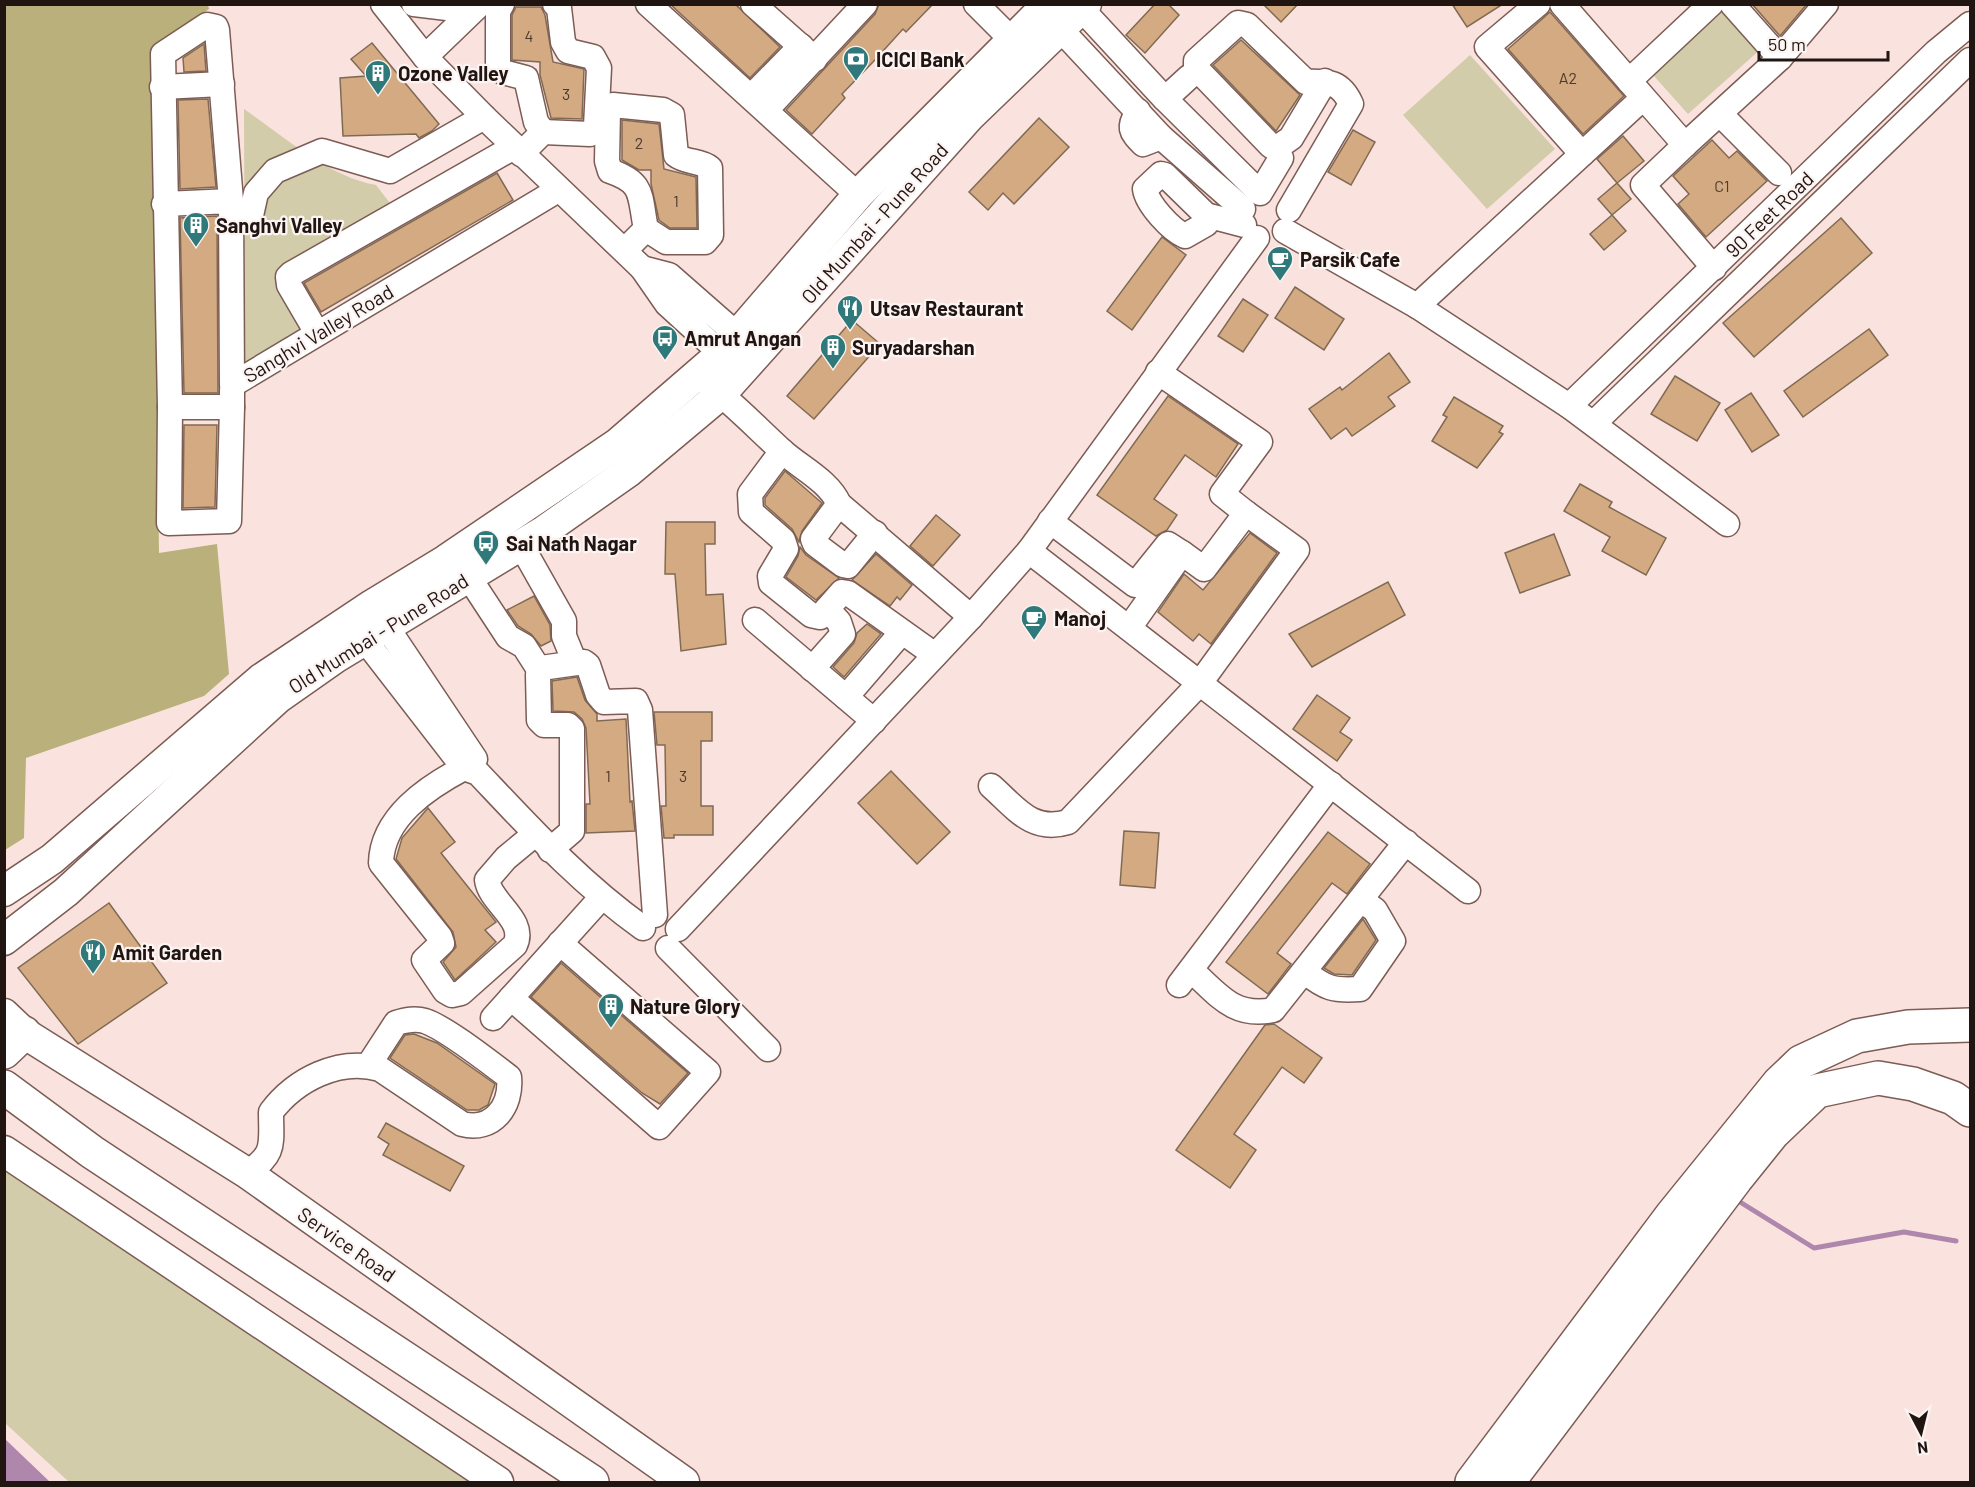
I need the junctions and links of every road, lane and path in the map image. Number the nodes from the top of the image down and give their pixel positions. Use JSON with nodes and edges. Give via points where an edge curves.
{"nodes":[{"id":1,"x":383,"y":4,"type":"edge"},
{"id":2,"x":414,"y":4,"type":"edge"},
{"id":3,"x":501,"y":4,"type":"edge"},
{"id":4,"x":555,"y":4,"type":"edge"},
{"id":5,"x":648,"y":4,"type":"edge"},
{"id":6,"x":753,"y":4,"type":"edge"},
{"id":7,"x":865,"y":4,"type":"edge"},
{"id":8,"x":976,"y":4,"type":"edge"},
{"id":9,"x":1538,"y":4,"type":"edge"},
{"id":10,"x":1562,"y":4,"type":"edge"},
{"id":11,"x":1711,"y":4,"type":"edge"},
{"id":12,"x":1732,"y":4,"type":"edge"},
{"id":13,"x":1826,"y":4,"type":"edge"},
{"id":14,"x":476,"y":8,"type":"edge"},
{"id":15,"x":1062,"y":9,"type":"edge"},
{"id":16,"x":1971,"y":24,"type":"edge"},
{"id":17,"x":1024,"y":46,"type":"junction"},
{"id":18,"x":808,"y":52,"type":"junction"},
{"id":19,"x":1936,"y":52,"type":"junction"},
{"id":20,"x":425,"y":57,"type":"junction"},
{"id":21,"x":1780,"y":58,"type":"junction"},
{"id":22,"x":1964,"y":65,"type":"edge"},
{"id":23,"x":1186,"y":74,"type":"dead end"},
{"id":24,"x":1325,"y":81,"type":"junction"},
{"id":25,"x":222,"y":84,"type":"junction"},
{"id":26,"x":162,"y":87,"type":"junction"},
{"id":27,"x":1636,"y":89,"type":"junction"},
{"id":28,"x":1162,"y":96,"type":"junction"},
{"id":29,"x":759,"y":104,"type":"junction"},
{"id":30,"x":1721,"y":115,"type":"junction"},
{"id":31,"x":484,"y":117,"type":"junction"},
{"id":32,"x":543,"y":132,"type":"junction"},
{"id":33,"x":1685,"y":146,"type":"junction"},
{"id":34,"x":518,"y":151,"type":"junction"},
{"id":35,"x":1582,"y":154,"type":"junction"},
{"id":36,"x":1281,"y":158,"type":"dead end"},
{"id":37,"x":1779,"y":173,"type":"dead end"},
{"id":38,"x":558,"y":190,"type":"junction"},
{"id":39,"x":858,"y":195,"type":"junction"},
{"id":40,"x":231,"y":201,"type":"junction"},
{"id":41,"x":164,"y":204,"type":"junction"},
{"id":42,"x":1206,"y":215,"type":"dead end"},
{"id":43,"x":1251,"y":216,"type":"junction"},
{"id":44,"x":250,"y":220,"type":"dead end"},
{"id":45,"x":1287,"y":221,"type":"junction"},
{"id":46,"x":646,"y":229,"type":"junction"},
{"id":47,"x":625,"y":250,"type":"junction"},
{"id":48,"x":1714,"y":268,"type":"junction"},
{"id":49,"x":1680,"y":301,"type":"junction"},
{"id":50,"x":1417,"y":306,"type":"junction"},
{"id":51,"x":1700,"y":321,"type":"junction"},
{"id":52,"x":317,"y":333,"type":"junction"},
{"id":53,"x":739,"y":353,"type":"junction"},
{"id":54,"x":1158,"y":372,"type":"junction"},
{"id":55,"x":696,"y":375,"type":"junction"},
{"id":56,"x":721,"y":394,"type":"junction"},
{"id":57,"x":232,"y":396,"type":"junction"},
{"id":58,"x":1569,"y":406,"type":"junction"},
{"id":59,"x":170,"y":407,"type":"junction"},
{"id":60,"x":1594,"y":423,"type":"junction"},
{"id":61,"x":782,"y":451,"type":"junction"},
{"id":62,"x":839,"y":504,"type":"junction"},
{"id":63,"x":1246,"y":513,"type":"junction"},
{"id":64,"x":1050,"y":521,"type":"junction"},
{"id":65,"x":1727,"y":524,"type":"dead end"},
{"id":66,"x":875,"y":532,"type":"junction"},
{"id":67,"x":521,"y":545,"type":"junction"},
{"id":68,"x":1029,"y":550,"type":"junction"},
{"id":69,"x":1182,"y":553,"type":"junction"},
{"id":70,"x":468,"y":576,"type":"junction"},
{"id":71,"x":827,"y":609,"type":"junction"},
{"id":72,"x":971,"y":617,"type":"junction"},
{"id":73,"x":755,"y":620,"type":"dead end"},
{"id":74,"x":368,"y":623,"type":"junction"},
{"id":75,"x":1129,"y":628,"type":"junction"},
{"id":76,"x":902,"y":632,"type":"junction"},
{"id":77,"x":936,"y":655,"type":"junction"},
{"id":78,"x":575,"y":663,"type":"junction"},
{"id":79,"x":812,"y":669,"type":"junction"},
{"id":80,"x":540,"y":671,"type":"junction"},
{"id":81,"x":1200,"y":683,"type":"junction"},
{"id":82,"x":846,"y":697,"type":"junction"},
{"id":83,"x":874,"y":721,"type":"junction"},
{"id":84,"x":471,"y":770,"type":"junction"},
{"id":85,"x":1331,"y":784,"type":"junction"},
{"id":86,"x":991,"y":786,"type":"dead end"},
{"id":87,"x":543,"y":842,"type":"junction"},
{"id":88,"x":1406,"y":842,"type":"junction"},
{"id":89,"x":4,"y":891,"type":"edge"},
{"id":90,"x":1468,"y":891,"type":"dead end"},
{"id":91,"x":601,"y":898,"type":"junction"},
{"id":92,"x":1361,"y":900,"type":"junction"},
{"id":93,"x":649,"y":921,"type":"junction"},
{"id":94,"x":673,"y":938,"type":"junction"},
{"id":95,"x":4,"y":940,"type":"edge"},
{"id":96,"x":560,"y":943,"type":"junction"},
{"id":97,"x":1305,"y":972,"type":"junction"},
{"id":98,"x":511,"y":998,"type":"junction"},
{"id":99,"x":493,"y":1018,"type":"dead end"},
{"id":100,"x":1971,"y":1025,"type":"edge"},
{"id":101,"x":11,"y":1033,"type":"edge"},
{"id":102,"x":768,"y":1049,"type":"dead end"},
{"id":103,"x":1804,"y":1061,"type":"junction"},
{"id":104,"x":368,"y":1066,"type":"junction"},
{"id":105,"x":4,"y":1087,"type":"edge"},
{"id":106,"x":1817,"y":1091,"type":"junction"},
{"id":107,"x":1971,"y":1110,"type":"edge"},
{"id":108,"x":4,"y":1151,"type":"edge"},
{"id":109,"x":247,"y":1173,"type":"junction"},
{"id":110,"x":498,"y":1482,"type":"edge"},
{"id":111,"x":592,"y":1482,"type":"edge"},
{"id":112,"x":684,"y":1482,"type":"edge"},
{"id":113,"x":1472,"y":1482,"type":"edge"},
{"id":114,"x":1508,"y":1482,"type":"edge"}],
"edges":[{"from":1,"to":20,"type":"street"},
{"from":2,"to":14,"type":"street"},
{"from":3,"to":32,"type":"street","via":[[498,66],[503,72],[526,78],[536,122]]},
{"from":4,"to":32,"type":"street","via":[[568,51],[593,57],[600,68],[597,126],[590,134]]},
{"from":5,"to":29,"type":"street"},
{"from":6,"to":18,"type":"street"},
{"from":7,"to":18,"type":"street"},
{"from":8,"to":17,"type":"street"},
{"from":9,"to":35,"type":"street","via":[[1487,47]]},
{"from":10,"to":27,"type":"street"},
{"from":11,"to":27,"type":"street"},
{"from":12,"to":21,"type":"street"},
{"from":13,"to":21,"type":"street"},
{"from":14,"to":20,"type":"street"},
{"from":15,"to":17,"type":"main road","name":"Old Mumbai - Pune Road"},
{"from":15,"to":28,"type":"street"},
{"from":15,"to":43,"type":"street","via":[[1161,137]]},
{"from":16,"to":19,"type":"street","name":"90 Feet Road"},
{"from":17,"to":39,"type":"main road","name":"Old Mumbai - Pune Road"},
{"from":17,"to":53,"type":"main road","name":"Old Mumbai - Pune Road","via":[[969,117]]},
{"from":18,"to":29,"type":"street"},
{"from":19,"to":22,"type":"street"},
{"from":19,"to":48,"type":"street","name":"90 Feet Road"},
{"from":20,"to":31,"type":"street"},
{"from":21,"to":30,"type":"street"},
{"from":22,"to":51,"type":"street","name":"90 Feet Road"},
{"from":23,"to":28,"type":"street"},
{"from":24,"to":24,"type":"street","via":[[1306,82],[1247,25],[1238,23],[1196,60],[1196,68],[1271,146],[1278,147],[1291,138]]},
{"from":24,"to":45,"type":"street","via":[[1344,90],[1351,104]]},
{"from":25,"to":26,"type":"street"},
{"from":25,"to":26,"type":"street","name":"Sanghvi Valley Road","via":[[217,30],[211,25],[162,54]]},
{"from":25,"to":40,"type":"street","name":"Sanghvi Valley Road"},
{"from":26,"to":41,"type":"street"},
{"from":27,"to":33,"type":"street"},
{"from":27,"to":35,"type":"street"},
{"from":28,"to":43,"type":"street"},
{"from":29,"to":39,"type":"street"},
{"from":30,"to":33,"type":"street"},
{"from":30,"to":37,"type":"street"},
{"from":31,"to":34,"type":"street"},
{"from":31,"to":44,"type":"street","via":[[390,171],[322,151],[275,171],[256,193]]},
{"from":32,"to":34,"type":"street"},
{"from":33,"to":48,"type":"street","via":[[1643,185]]},
{"from":34,"to":38,"type":"street"},
{"from":34,"to":52,"type":"street","via":[[291,274],[290,285]]},
{"from":35,"to":50,"type":"street"},
{"from":36,"to":43,"type":"street"},
{"from":38,"to":47,"type":"street"},
{"from":38,"to":52,"type":"street","name":"Sanghvi Valley Road"},
{"from":39,"to":53,"type":"main road","name":"Old Mumbai - Pune Road"},
{"from":40,"to":41,"type":"street"},
{"from":40,"to":57,"type":"street","name":"Sanghvi Valley Road"},
{"from":41,"to":59,"type":"street"},
{"from":42,"to":43,"type":"street"},
{"from":43,"to":45,"type":"street","via":[[1273,240]]},
{"from":43,"to":45,"type":"street","via":[[1268,192],[1287,203]]},
{"from":43,"to":54,"type":"street"},
{"from":45,"to":50,"type":"street"},
{"from":46,"to":46,"type":"street","via":[[638,190],[631,178],[610,171],[607,161],[608,110],[613,105],[663,110],[672,115],[676,155],[710,168],[711,235],[705,242],[666,242]]},
{"from":46,"to":47,"type":"street"},
{"from":47,"to":53,"type":"street","via":[[667,304]]},
{"from":48,"to":49,"type":"street","name":"90 Feet Road"},
{"from":49,"to":51,"type":"street"},
{"from":49,"to":58,"type":"street","name":"90 Feet Road"},
{"from":50,"to":58,"type":"street"},
{"from":51,"to":60,"type":"street","name":"90 Feet Road"},
{"from":52,"to":57,"type":"street","name":"Sanghvi Valley Road"},
{"from":53,"to":55,"type":"main road","name":"Old Mumbai - Pune Road"},
{"from":53,"to":56,"type":"main road","name":"Old Mumbai - Pune Road"},
{"from":54,"to":63,"type":"street","via":[[1260,442],[1222,494]]},
{"from":54,"to":64,"type":"street"},
{"from":55,"to":56,"type":"street"},
{"from":55,"to":74,"type":"main road","name":"Old Mumbai - Pune Road","via":[[617,444],[446,560]]},
{"from":56,"to":61,"type":"street"},
{"from":56,"to":67,"type":"main road","name":"Old Mumbai - Pune Road","via":[[627,472]]},
{"from":57,"to":59,"type":"street"},
{"from":57,"to":59,"type":"street","via":[[229,521],[172,524],[167,520]]},
{"from":58,"to":60,"type":"street"},
{"from":60,"to":65,"type":"street"},
{"from":61,"to":62,"type":"street","via":[[834,493]]},
{"from":61,"to":71,"type":"street","via":[[750,494],[751,512],[783,540],[786,549],[770,576],[771,583],[811,615],[820,616]]},
{"from":62,"to":66,"type":"street"},
{"from":62,"to":66,"type":"street","via":[[813,539],[815,544],[849,566]]},
{"from":63,"to":69,"type":"street","via":[[1204,569]]},
{"from":63,"to":81,"type":"street","via":[[1298,550]]},
{"from":64,"to":68,"type":"street"},
{"from":64,"to":69,"type":"street","via":[[1135,585],[1168,544]]},
{"from":66,"to":72,"type":"street"},
{"from":67,"to":70,"type":"main road","name":"Old Mumbai - Pune Road"},
{"from":67,"to":78,"type":"street","via":[[564,621],[564,636]]},
{"from":68,"to":72,"type":"street"},
{"from":68,"to":75,"type":"street"},
{"from":69,"to":75,"type":"street"},
{"from":70,"to":74,"type":"main road","name":"Old Mumbai - Pune Road"},
{"from":70,"to":80,"type":"street","via":[[508,637],[524,646]]},
{"from":71,"to":76,"type":"street","via":[[842,592],[848,593]]},
{"from":71,"to":79,"type":"street","via":[[839,622],[843,634]]},
{"from":72,"to":77,"type":"street"},
{"from":73,"to":79,"type":"street"},
{"from":74,"to":84,"type":"street","via":[[477,762]]},
{"from":74,"to":89,"type":"main road","name":"Old Mumbai - Pune Road","via":[[261,679],[52,859]]},
{"from":74,"to":95,"type":"main road","name":"Old Mumbai - Pune Road","via":[[278,698],[66,892]]},
{"from":75,"to":81,"type":"street"},
{"from":76,"to":77,"type":"street"},
{"from":76,"to":82,"type":"street"},
{"from":77,"to":83,"type":"street"},
{"from":78,"to":80,"type":"street"},
{"from":78,"to":93,"type":"street","via":[[588,665],[604,702],[636,701],[640,710]]},
{"from":79,"to":82,"type":"street"},
{"from":80,"to":87,"type":"street","via":[[539,720],[572,729],[572,831]]},
{"from":81,"to":85,"type":"street"},
{"from":81,"to":86,"type":"street","via":[[1068,822],[1039,825]]},
{"from":82,"to":83,"type":"street"},
{"from":83,"to":94,"type":"street"},
{"from":84,"to":87,"type":"street"},
{"from":84,"to":87,"type":"street","via":[[443,779],[413,802],[386,836],[381,851],[381,863],[440,937],[440,947],[424,960],[445,991],[452,995],[461,993],[515,945],[519,937],[516,926],[488,888],[487,880],[506,858]]},
{"from":85,"to":88,"type":"street"},
{"from":85,"to":97,"type":"street","via":[[1185,978],[1240,1010],[1260,1012],[1273,1010]]},
{"from":87,"to":91,"type":"street"},
{"from":88,"to":90,"type":"street"},
{"from":88,"to":92,"type":"street"},
{"from":91,"to":93,"type":"street"},
{"from":91,"to":96,"type":"street"},
{"from":92,"to":97,"type":"street"},
{"from":92,"to":97,"type":"street","via":[[1375,910],[1393,941],[1359,989],[1324,987]]},
{"from":93,"to":94,"type":"street","via":[[661,914],[672,918]]},
{"from":93,"to":94,"type":"street","via":[[646,944],[657,949]]},
{"from":94,"to":102,"type":"street"},
{"from":96,"to":98,"type":"street"},
{"from":96,"to":98,"type":"street","via":[[708,1072],[659,1127]]},
{"from":98,"to":99,"type":"street"},
{"from":100,"to":103,"type":"highway","via":[[1908,1027],[1857,1036]]},
{"from":101,"to":109,"type":"main road","name":"Service Road"},
{"from":103,"to":106,"type":"highway"},
{"from":103,"to":113,"type":"highway","via":[[1779,1083],[1672,1215]]},
{"from":104,"to":104,"type":"street","via":[[380,1069],[471,1127],[492,1122],[501,1113],[510,1090],[508,1077],[425,1021],[410,1019],[396,1023]]},
{"from":104,"to":109,"type":"street","via":[[324,1071],[291,1089],[271,1112],[271,1148],[263,1163]]},
{"from":105,"to":111,"type":"highway","via":[[92,1152]]},
{"from":106,"to":107,"type":"highway","via":[[1878,1078],[1913,1083],[1953,1098]]},
{"from":106,"to":114,"type":"highway","via":[[1773,1133],[1736,1179]]},
{"from":108,"to":110,"type":"main road"},
{"from":109,"to":112,"type":"main road","name":"Service Road"}]}
